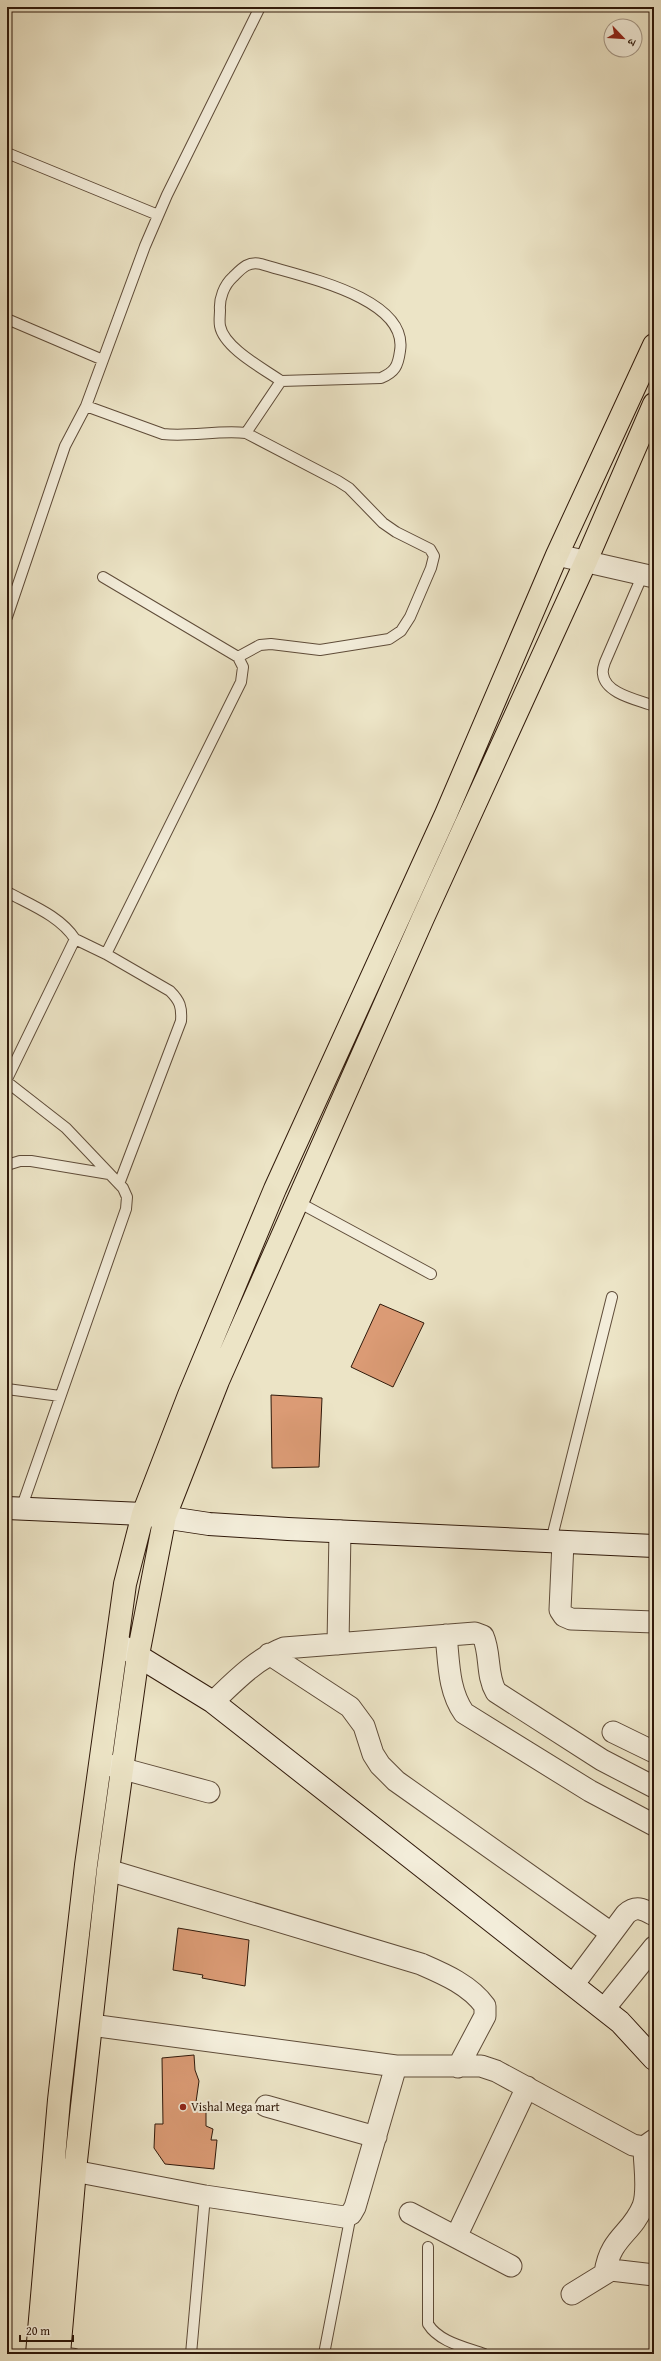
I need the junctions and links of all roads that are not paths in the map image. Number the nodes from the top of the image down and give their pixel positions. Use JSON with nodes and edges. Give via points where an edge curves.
{"nodes":[{"id":1,"x":260,"y":7,"type":"edge"},
{"id":2,"x":7,"y":154,"type":"edge"},
{"id":3,"x":158,"y":215,"type":"junction"},
{"id":4,"x":7,"y":319,"type":"edge"},
{"id":5,"x":654,"y":345,"type":"edge"},
{"id":6,"x":103,"y":360,"type":"junction"},
{"id":7,"x":281,"y":381,"type":"junction"},
{"id":8,"x":654,"y":404,"type":"edge"},
{"id":9,"x":86,"y":406,"type":"junction"},
{"id":10,"x":246,"y":434,"type":"junction"},
{"id":11,"x":557,"y":555,"type":"junction"},
{"id":12,"x":586,"y":561,"type":"junction"},
{"id":13,"x":649,"y":576,"type":"edge"},
{"id":14,"x":103,"y":577,"type":"dead end"},
{"id":15,"x":7,"y":617,"type":"edge"},
{"id":16,"x":238,"y":657,"type":"junction"},
{"id":17,"x":654,"y":706,"type":"edge"},
{"id":18,"x":7,"y":892,"type":"edge"},
{"id":19,"x":75,"y":940,"type":"junction"},
{"id":20,"x":106,"y":954,"type":"junction"},
{"id":21,"x":7,"y":1081,"type":"edge"},
{"id":22,"x":7,"y":1165,"type":"edge"},
{"id":23,"x":109,"y":1174,"type":"junction"},
{"id":24,"x":119,"y":1184,"type":"junction"},
{"id":25,"x":298,"y":1202,"type":"junction"},
{"id":26,"x":431,"y":1274,"type":"dead end"},
{"id":27,"x":612,"y":1296,"type":"dead end"},
{"id":28,"x":7,"y":1389,"type":"edge"},
{"id":29,"x":60,"y":1396,"type":"junction"},
{"id":30,"x":14,"y":1508,"type":"edge"},
{"id":31,"x":143,"y":1514,"type":"junction"},
{"id":32,"x":165,"y":1516,"type":"junction"},
{"id":33,"x":340,"y":1531,"type":"junction"},
{"id":34,"x":557,"y":1542,"type":"junction"},
{"id":35,"x":654,"y":1546,"type":"edge"},
{"id":36,"x":654,"y":1622,"type":"edge"},
{"id":37,"x":446,"y":1635,"type":"junction"},
{"id":38,"x":116,"y":1643,"type":"junction"},
{"id":39,"x":338,"y":1644,"type":"junction"},
{"id":40,"x":269,"y":1654,"type":"junction"},
{"id":41,"x":138,"y":1655,"type":"junction"},
{"id":42,"x":213,"y":1702,"type":"junction"},
{"id":43,"x":613,"y":1732,"type":"dead end"},
{"id":44,"x":654,"y":1752,"type":"edge"},
{"id":45,"x":100,"y":1763,"type":"junction"},
{"id":46,"x":122,"y":1768,"type":"junction"},
{"id":47,"x":654,"y":1787,"type":"edge"},
{"id":48,"x":209,"y":1792,"type":"dead end"},
{"id":49,"x":654,"y":1825,"type":"edge"},
{"id":50,"x":108,"y":1870,"type":"junction"},
{"id":51,"x":654,"y":1915,"type":"edge"},
{"id":52,"x":611,"y":1933,"type":"junction"},
{"id":53,"x":654,"y":1947,"type":"edge"},
{"id":54,"x":573,"y":1985,"type":"junction"},
{"id":55,"x":604,"y":2009,"type":"junction"},
{"id":56,"x":91,"y":2025,"type":"junction"},
{"id":57,"x":654,"y":2059,"type":"edge"},
{"id":58,"x":396,"y":2066,"type":"junction"},
{"id":59,"x":458,"y":2066,"type":"junction"},
{"id":60,"x":527,"y":2087,"type":"junction"},
{"id":61,"x":266,"y":2106,"type":"dead end"},
{"id":62,"x":376,"y":2137,"type":"junction"},
{"id":63,"x":649,"y":2144,"type":"edge"},
{"id":64,"x":54,"y":2168,"type":"junction"},
{"id":65,"x":75,"y":2170,"type":"junction"},
{"id":66,"x":205,"y":2196,"type":"junction"},
{"id":67,"x":410,"y":2213,"type":"dead end"},
{"id":68,"x":351,"y":2214,"type":"junction"},
{"id":69,"x":456,"y":2237,"type":"junction"},
{"id":70,"x":428,"y":2247,"type":"dead end"},
{"id":71,"x":511,"y":2266,"type":"dead end"},
{"id":72,"x":605,"y":2273,"type":"junction"},
{"id":73,"x":654,"y":2275,"type":"edge"},
{"id":74,"x":572,"y":2294,"type":"dead end"},
{"id":75,"x":64,"y":2353,"type":"edge"},
{"id":76,"x":37,"y":2354,"type":"edge"},
{"id":77,"x":191,"y":2354,"type":"edge"},
{"id":78,"x":324,"y":2354,"type":"edge"},
{"id":79,"x":482,"y":2354,"type":"edge"}],
"edges":[{"from":1,"to":3,"type":"lane"},
{"from":2,"to":3,"type":"lane"},
{"from":3,"to":6,"type":"lane"},
{"from":4,"to":6,"type":"lane"},
{"from":5,"to":11,"type":"main road"},
{"from":6,"to":9,"type":"lane"},
{"from":7,"to":7,"type":"lane","via":[[381,378],[392,374],[398,365],[400,333],[376,305],[354,293],[253,262],[230,279],[223,292],[219,304],[220,327],[234,348]]},
{"from":7,"to":10,"type":"lane"},
{"from":8,"to":12,"type":"main road"},
{"from":9,"to":10,"type":"lane","via":[[163,434],[176,436],[230,431]]},
{"from":9,"to":15,"type":"lane","via":[[65,446]]},
{"from":10,"to":16,"type":"lane","via":[[349,488],[383,522],[396,532],[430,549],[434,556],[410,617],[401,631],[389,639],[320,650],[260,645]]},
{"from":11,"to":12,"type":"street"},
{"from":11,"to":31,"type":"main road","via":[[446,814],[275,1189],[189,1395]]},
{"from":12,"to":13,"type":"street"},
{"from":12,"to":25,"type":"main road","via":[[426,911]]},
{"from":13,"to":17,"type":"lane","via":[[605,662],[603,674],[607,684],[619,692]]},
{"from":14,"to":16,"type":"lane"},
{"from":16,"to":20,"type":"lane","via":[[243,667],[241,682]]},
{"from":18,"to":19,"type":"lane","via":[[54,917]]},
{"from":19,"to":20,"type":"lane"},
{"from":19,"to":21,"type":"lane"},
{"from":20,"to":24,"type":"lane","via":[[170,991],[179,999],[182,1009],[181,1021]]},
{"from":21,"to":23,"type":"lane","via":[[66,1128]]},
{"from":22,"to":23,"type":"lane","via":[[31,1160]]},
{"from":23,"to":24,"type":"lane"},
{"from":24,"to":29,"type":"lane","via":[[127,1197],[126,1209]]},
{"from":25,"to":26,"type":"lane"},
{"from":25,"to":32,"type":"main road","via":[[218,1381]]},
{"from":27,"to":34,"type":"lane"},
{"from":28,"to":29,"type":"lane"},
{"from":29,"to":30,"type":"lane"},
{"from":30,"to":31,"type":"street"},
{"from":31,"to":32,"type":"street"},
{"from":31,"to":38,"type":"main road","via":[[125,1584]]},
{"from":32,"to":33,"type":"street","via":[[209,1524]]},
{"from":32,"to":41,"type":"main road"},
{"from":33,"to":34,"type":"street"},
{"from":33,"to":39,"type":"street"},
{"from":34,"to":35,"type":"street"},
{"from":34,"to":36,"type":"street","via":[[560,1610],[564,1616],[570,1619]]},
{"from":37,"to":39,"type":"street"},
{"from":37,"to":47,"type":"street","via":[[475,1633],[483,1636],[491,1683],[496,1692],[602,1760]]},
{"from":37,"to":49,"type":"street","via":[[451,1687],[464,1713],[590,1791]]},
{"from":38,"to":41,"type":"street"},
{"from":38,"to":45,"type":"main road"},
{"from":39,"to":40,"type":"street","via":[[284,1648]]},
{"from":40,"to":42,"type":"street"},
{"from":40,"to":52,"type":"street","via":[[350,1706],[364,1726],[373,1754],[380,1766],[396,1781]]},
{"from":41,"to":42,"type":"street"},
{"from":41,"to":46,"type":"main road"},
{"from":42,"to":54,"type":"street"},
{"from":43,"to":44,"type":"street"},
{"from":45,"to":46,"type":"street"},
{"from":45,"to":64,"type":"main road","via":[[59,2100]]},
{"from":46,"to":48,"type":"street"},
{"from":46,"to":50,"type":"main road"},
{"from":50,"to":56,"type":"main road"},
{"from":50,"to":59,"type":"street","via":[[438,1971],[470,1990],[485,2006],[485,2016]]},
{"from":51,"to":52,"type":"street","via":[[638,1908],[632,1909]]},
{"from":52,"to":54,"type":"street"},
{"from":53,"to":55,"type":"street"},
{"from":54,"to":55,"type":"street"},
{"from":55,"to":57,"type":"street","via":[[620,2022]]},
{"from":56,"to":58,"type":"street"},
{"from":56,"to":65,"type":"main road"},
{"from":58,"to":59,"type":"street"},
{"from":58,"to":62,"type":"street"},
{"from":59,"to":60,"type":"street","via":[[481,2066]]},
{"from":60,"to":63,"type":"street","via":[[633,2145]]},
{"from":60,"to":69,"type":"street"},
{"from":61,"to":62,"type":"street"},
{"from":62,"to":68,"type":"street"},
{"from":63,"to":72,"type":"street","via":[[643,2204],[634,2222],[614,2244]]},
{"from":64,"to":65,"type":"street"},
{"from":64,"to":76,"type":"main road"},
{"from":65,"to":66,"type":"street"},
{"from":65,"to":75,"type":"main road"},
{"from":66,"to":68,"type":"street","via":[[336,2217]]},
{"from":66,"to":77,"type":"lane"},
{"from":67,"to":69,"type":"street"},
{"from":68,"to":78,"type":"lane"},
{"from":69,"to":71,"type":"street"},
{"from":70,"to":79,"type":"lane","via":[[428,2324],[433,2332],[442,2338]]},
{"from":72,"to":73,"type":"street","via":[[623,2270]]},
{"from":72,"to":74,"type":"street"}]}
